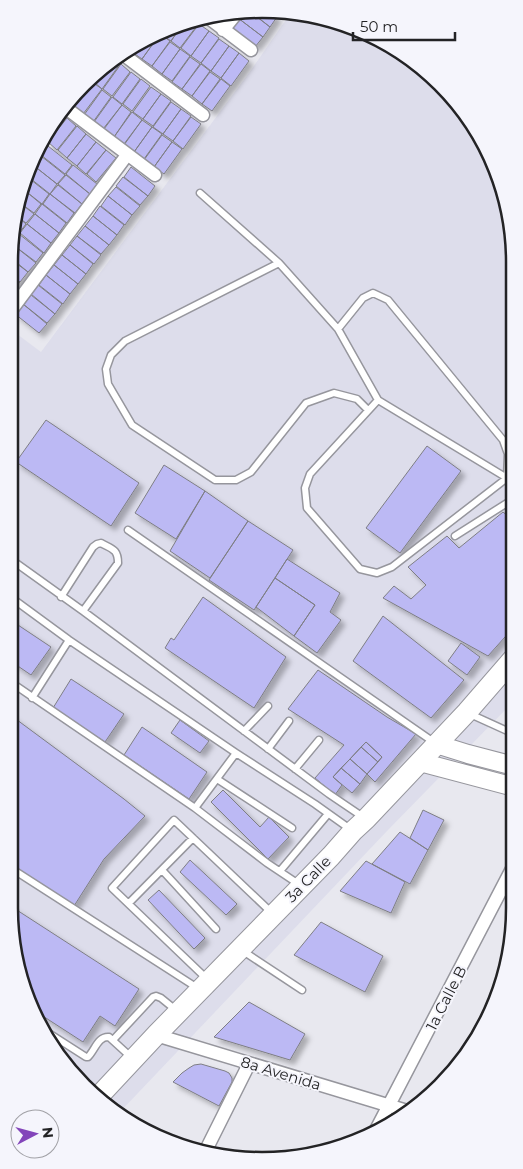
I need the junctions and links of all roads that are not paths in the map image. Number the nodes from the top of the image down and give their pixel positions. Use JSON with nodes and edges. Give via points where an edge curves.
{"nodes":[{"id":1,"x":231,"y":20,"type":"edge"},
{"id":2,"x":214,"y":22,"type":"edge"},
{"id":3,"x":223,"y":30,"type":"junction"},
{"id":4,"x":251,"y":50,"type":"dead end"},
{"id":5,"x":128,"y":58,"type":"edge"},
{"id":6,"x":70,"y":111,"type":"edge"},
{"id":7,"x":203,"y":115,"type":"dead end"},
{"id":8,"x":127,"y":155,"type":"junction"},
{"id":9,"x":155,"y":175,"type":"dead end"},
{"id":10,"x":200,"y":193,"type":"dead end"},
{"id":11,"x":279,"y":263,"type":"junction"},
{"id":12,"x":18,"y":301,"type":"edge"},
{"id":13,"x":338,"y":329,"type":"junction"},
{"id":14,"x":378,"y":400,"type":"junction"},
{"id":15,"x":368,"y":410,"type":"junction"},
{"id":16,"x":506,"y":449,"type":"edge"},
{"id":17,"x":506,"y":478,"type":"edge"},
{"id":18,"x":506,"y":483,"type":"edge"},
{"id":19,"x":506,"y":504,"type":"edge"},
{"id":20,"x":128,"y":530,"type":"dead end"},
{"id":21,"x":455,"y":536,"type":"dead end"},
{"id":22,"x":18,"y":565,"type":"edge"},
{"id":23,"x":61,"y":597,"type":"junction"},
{"id":24,"x":18,"y":603,"type":"edge"},
{"id":25,"x":83,"y":611,"type":"junction"},
{"id":26,"x":69,"y":640,"type":"junction"},
{"id":27,"x":506,"y":668,"type":"edge"},
{"id":28,"x":18,"y":688,"type":"edge"},
{"id":29,"x":32,"y":698,"type":"junction"},
{"id":30,"x":268,"y":706,"type":"dead end"},
{"id":31,"x":466,"y":712,"type":"junction"},
{"id":32,"x":289,"y":721,"type":"dead end"},
{"id":33,"x":506,"y":730,"type":"edge"},
{"id":34,"x":244,"y":731,"type":"junction"},
{"id":35,"x":319,"y":740,"type":"dead end"},
{"id":36,"x":436,"y":744,"type":"junction"},
{"id":37,"x":268,"y":749,"type":"junction"},
{"id":38,"x":236,"y":754,"type":"junction"},
{"id":39,"x":420,"y":762,"type":"junction"},
{"id":40,"x":506,"y":764,"type":"edge"},
{"id":41,"x":295,"y":769,"type":"junction"},
{"id":42,"x":217,"y":779,"type":"junction"},
{"id":43,"x":506,"y":785,"type":"edge"},
{"id":44,"x":195,"y":808,"type":"junction"},
{"id":45,"x":328,"y":814,"type":"junction"},
{"id":46,"x":360,"y":825,"type":"junction"},
{"id":47,"x":292,"y":828,"type":"dead end"},
{"id":48,"x":193,"y":838,"type":"junction"},
{"id":49,"x":162,"y":870,"type":"junction"},
{"id":50,"x":280,"y":871,"type":"junction"},
{"id":51,"x":18,"y":872,"type":"edge"},
{"id":52,"x":506,"y":881,"type":"edge"},
{"id":53,"x":301,"y":886,"type":"junction"},
{"id":54,"x":129,"y":903,"type":"junction"},
{"id":55,"x":274,"y":915,"type":"junction"},
{"id":56,"x":216,"y":929,"type":"dead end"},
{"id":57,"x":240,"y":949,"type":"junction"},
{"id":58,"x":204,"y":985,"type":"junction"},
{"id":59,"x":302,"y":990,"type":"dead end"},
{"id":60,"x":178,"y":1012,"type":"junction"},
{"id":61,"x":156,"y":1035,"type":"junction"},
{"id":62,"x":55,"y":1037,"type":"edge"},
{"id":63,"x":113,"y":1040,"type":"junction"},
{"id":64,"x":133,"y":1058,"type":"junction"},
{"id":65,"x":249,"y":1064,"type":"junction"},
{"id":66,"x":102,"y":1092,"type":"edge"},
{"id":67,"x":390,"y":1106,"type":"junction"},
{"id":68,"x":399,"y":1109,"type":"edge"},
{"id":69,"x":382,"y":1119,"type":"edge"},
{"id":70,"x":208,"y":1146,"type":"edge"}],
"edges":[{"from":1,"to":3,"type":"street"},
{"from":2,"to":3,"type":"street"},
{"from":3,"to":4,"type":"street"},
{"from":5,"to":7,"type":"street"},
{"from":6,"to":8,"type":"street"},
{"from":8,"to":9,"type":"street"},
{"from":8,"to":12,"type":"street"},
{"from":10,"to":11,"type":"lane"},
{"from":11,"to":13,"type":"lane"},
{"from":11,"to":15,"type":"lane","via":[[126,341],[111,355],[106,369],[108,384],[132,425],[215,480],[236,480],[251,472],[306,403],[334,393],[357,399]]},
{"from":13,"to":14,"type":"lane"},
{"from":13,"to":16,"type":"lane","via":[[363,298],[373,293],[388,300],[502,440]]},
{"from":14,"to":15,"type":"lane"},
{"from":14,"to":17,"type":"lane"},
{"from":15,"to":18,"type":"lane","via":[[310,474],[305,488],[307,508],[360,569],[377,573],[392,567]]},
{"from":19,"to":21,"type":"lane"},
{"from":20,"to":36,"type":"lane"},
{"from":22,"to":23,"type":"lane"},
{"from":23,"to":25,"type":"lane"},
{"from":23,"to":25,"type":"lane","via":[[93,547],[101,542],[116,551],[118,563]]},
{"from":24,"to":26,"type":"lane"},
{"from":25,"to":34,"type":"lane"},
{"from":26,"to":29,"type":"lane"},
{"from":26,"to":38,"type":"lane"},
{"from":27,"to":31,"type":"main road","name":"3a Calle"},
{"from":28,"to":29,"type":"lane"},
{"from":29,"to":44,"type":"lane"},
{"from":30,"to":34,"type":"lane"},
{"from":31,"to":33,"type":"lane"},
{"from":31,"to":36,"type":"main road","name":"3a Calle"},
{"from":32,"to":37,"type":"lane"},
{"from":34,"to":37,"type":"lane"},
{"from":35,"to":41,"type":"lane"},
{"from":36,"to":39,"type":"main road","name":"3a Calle"},
{"from":36,"to":40,"type":"street"},
{"from":37,"to":41,"type":"lane"},
{"from":38,"to":42,"type":"lane"},
{"from":38,"to":45,"type":"lane"},
{"from":39,"to":43,"type":"street"},
{"from":39,"to":46,"type":"main road","name":"3a Calle"},
{"from":41,"to":46,"type":"lane","via":[[329,794]]},
{"from":42,"to":44,"type":"lane"},
{"from":42,"to":47,"type":"lane"},
{"from":44,"to":50,"type":"lane"},
{"from":45,"to":46,"type":"lane"},
{"from":45,"to":50,"type":"lane"},
{"from":46,"to":53,"type":"main road","name":"3a Calle"},
{"from":48,"to":49,"type":"lane"},
{"from":48,"to":54,"type":"lane","via":[[174,820],[112,888]]},
{"from":48,"to":55,"type":"lane"},
{"from":49,"to":54,"type":"lane"},
{"from":49,"to":56,"type":"lane"},
{"from":50,"to":53,"type":"lane"},
{"from":51,"to":58,"type":"lane"},
{"from":52,"to":67,"type":"street","name":"1a Calle B"},
{"from":53,"to":55,"type":"main road","name":"3a Calle"},
{"from":54,"to":58,"type":"lane"},
{"from":55,"to":57,"type":"main road","name":"3a Calle"},
{"from":57,"to":58,"type":"main road","name":"3a Calle"},
{"from":57,"to":59,"type":"lane"},
{"from":58,"to":60,"type":"main road","name":"3a Calle"},
{"from":60,"to":61,"type":"main road","name":"3a Calle"},
{"from":60,"to":63,"type":"lane","via":[[161,998],[152,997]]},
{"from":61,"to":64,"type":"main road","name":"3a Calle"},
{"from":61,"to":65,"type":"street","name":"8a Avenida"},
{"from":62,"to":63,"type":"lane","via":[[86,1057],[102,1038],[106,1036]]},
{"from":63,"to":64,"type":"lane"},
{"from":64,"to":66,"type":"main road","name":"3a Calle"},
{"from":65,"to":67,"type":"street","name":"8a Avenida"},
{"from":65,"to":70,"type":"street"},
{"from":67,"to":68,"type":"street","name":"8a Avenida"},
{"from":67,"to":69,"type":"street","name":"1a Calle B"}]}
